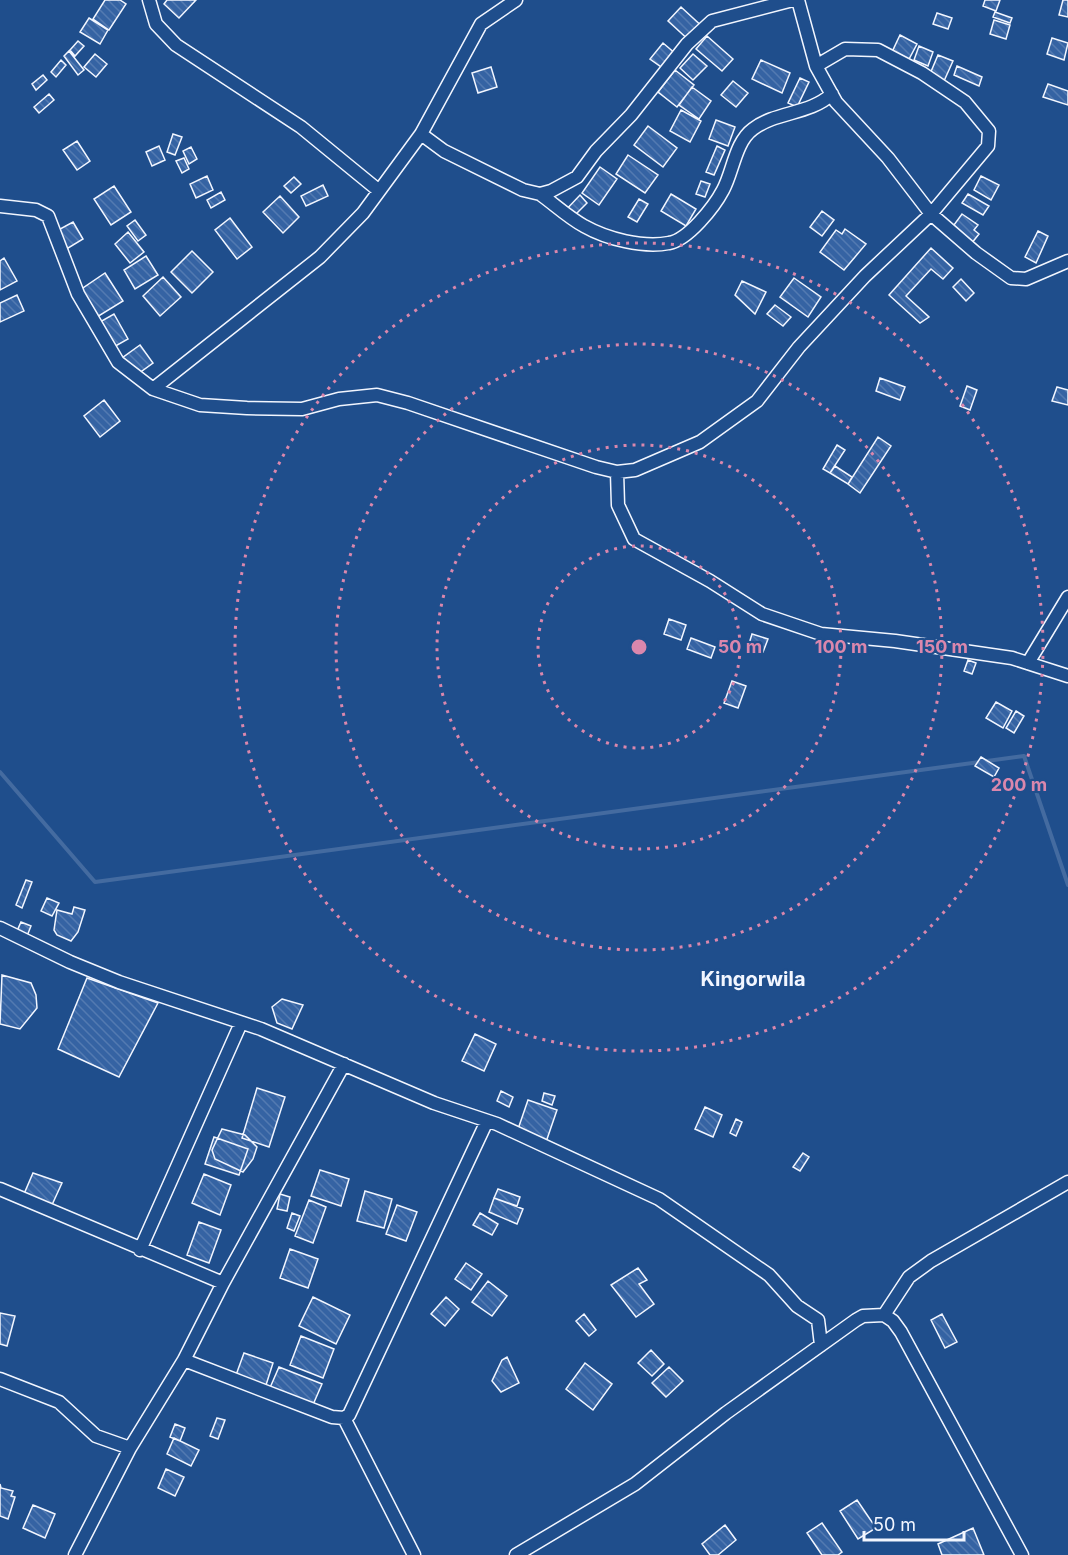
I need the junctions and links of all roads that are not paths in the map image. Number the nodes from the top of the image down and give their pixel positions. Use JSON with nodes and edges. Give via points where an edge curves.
{"nodes":[{"id":1,"x":149,"y":0,"type":"edge"},
{"id":2,"x":516,"y":0,"type":"edge"},
{"id":3,"x":793,"y":0,"type":"edge"},
{"id":4,"x":798,"y":0,"type":"edge"},
{"id":5,"x":816,"y":66,"type":"junction"},
{"id":6,"x":832,"y":94,"type":"junction"},
{"id":7,"x":421,"y":134,"type":"junction"},
{"id":8,"x":378,"y":190,"type":"junction"},
{"id":9,"x":540,"y":194,"type":"junction"},
{"id":10,"x":0,"y":206,"type":"edge"},
{"id":11,"x":931,"y":214,"type":"junction"},
{"id":12,"x":1068,"y":261,"type":"edge"},
{"id":13,"x":153,"y":388,"type":"junction"},
{"id":14,"x":617,"y":472,"type":"junction"},
{"id":15,"x":1068,"y":597,"type":"edge"},
{"id":16,"x":1028,"y":663,"type":"junction"},
{"id":17,"x":1068,"y":676,"type":"edge"},
{"id":18,"x":0,"y":928,"type":"edge"},
{"id":19,"x":241,"y":1023,"type":"junction"},
{"id":20,"x":344,"y":1064,"type":"junction"},
{"id":21,"x":488,"y":1121,"type":"junction"},
{"id":22,"x":1068,"y":1182,"type":"edge"},
{"id":23,"x":0,"y":1190,"type":"edge"},
{"id":24,"x":140,"y":1250,"type":"junction"},
{"id":25,"x":223,"y":1283,"type":"junction"},
{"id":26,"x":884,"y":1315,"type":"junction"},
{"id":27,"x":821,"y":1345,"type":"junction"},
{"id":28,"x":184,"y":1360,"type":"junction"},
{"id":29,"x":0,"y":1379,"type":"edge"},
{"id":30,"x":344,"y":1418,"type":"junction"},
{"id":31,"x":130,"y":1448,"type":"junction"},
{"id":32,"x":75,"y":1555,"type":"edge"},
{"id":33,"x":414,"y":1555,"type":"edge"},
{"id":34,"x":516,"y":1555,"type":"edge"},
{"id":35,"x":1022,"y":1555,"type":"edge"}],
"edges":[{"from":1,"to":8,"type":"street","via":[[156,24],[176,45],[301,127]]},
{"from":2,"to":7,"type":"street","via":[[481,24]]},
{"from":3,"to":9,"type":"street","via":[[712,21],[687,44],[577,177]]},
{"from":4,"to":5,"type":"street"},
{"from":5,"to":6,"type":"street"},
{"from":5,"to":11,"type":"street","via":[[845,49],[878,50],[965,102],[989,131],[988,146]]},
{"from":6,"to":9,"type":"street","via":[[820,105],[752,129],[742,142],[724,189],[708,213],[681,238],[669,243],[619,240],[584,226]]},
{"from":6,"to":11,"type":"street"},
{"from":7,"to":8,"type":"street"},
{"from":7,"to":9,"type":"street","via":[[444,151],[523,190]]},
{"from":8,"to":13,"type":"street","via":[[363,213],[320,257]]},
{"from":10,"to":13,"type":"street","via":[[36,210],[48,216],[78,294],[118,362]]},
{"from":11,"to":12,"type":"street","via":[[1011,278],[1026,279]]},
{"from":11,"to":14,"type":"street","via":[[865,276],[799,347],[757,400],[700,442],[635,470]]},
{"from":13,"to":14,"type":"street","via":[[200,405],[247,408],[302,409],[339,399],[377,395]]},
{"from":14,"to":16,"type":"street","via":[[618,505],[634,539],[710,580],[762,614],[821,634],[1012,657]]},
{"from":15,"to":16,"type":"street"},
{"from":16,"to":17,"type":"street"},
{"from":18,"to":19,"type":"street","via":[[119,982]]},
{"from":19,"to":20,"type":"street"},
{"from":19,"to":24,"type":"street"},
{"from":20,"to":21,"type":"street","via":[[434,1103]]},
{"from":20,"to":25,"type":"street"},
{"from":21,"to":27,"type":"street","via":[[659,1199],[713,1234],[769,1275],[797,1306],[818,1320]]},
{"from":21,"to":30,"type":"street","via":[[352,1410]]},
{"from":22,"to":26,"type":"street","via":[[931,1261],[909,1277]]},
{"from":23,"to":24,"type":"street"},
{"from":24,"to":25,"type":"street"},
{"from":25,"to":28,"type":"street"},
{"from":26,"to":27,"type":"street","via":[[863,1316]]},
{"from":26,"to":35,"type":"street","via":[[893,1321],[917,1357]]},
{"from":27,"to":34,"type":"street","via":[[635,1484]]},
{"from":28,"to":30,"type":"street","via":[[332,1417]]},
{"from":28,"to":31,"type":"street"},
{"from":29,"to":31,"type":"street","via":[[59,1402],[96,1436]]},
{"from":30,"to":33,"type":"street"},
{"from":31,"to":32,"type":"street"}]}
